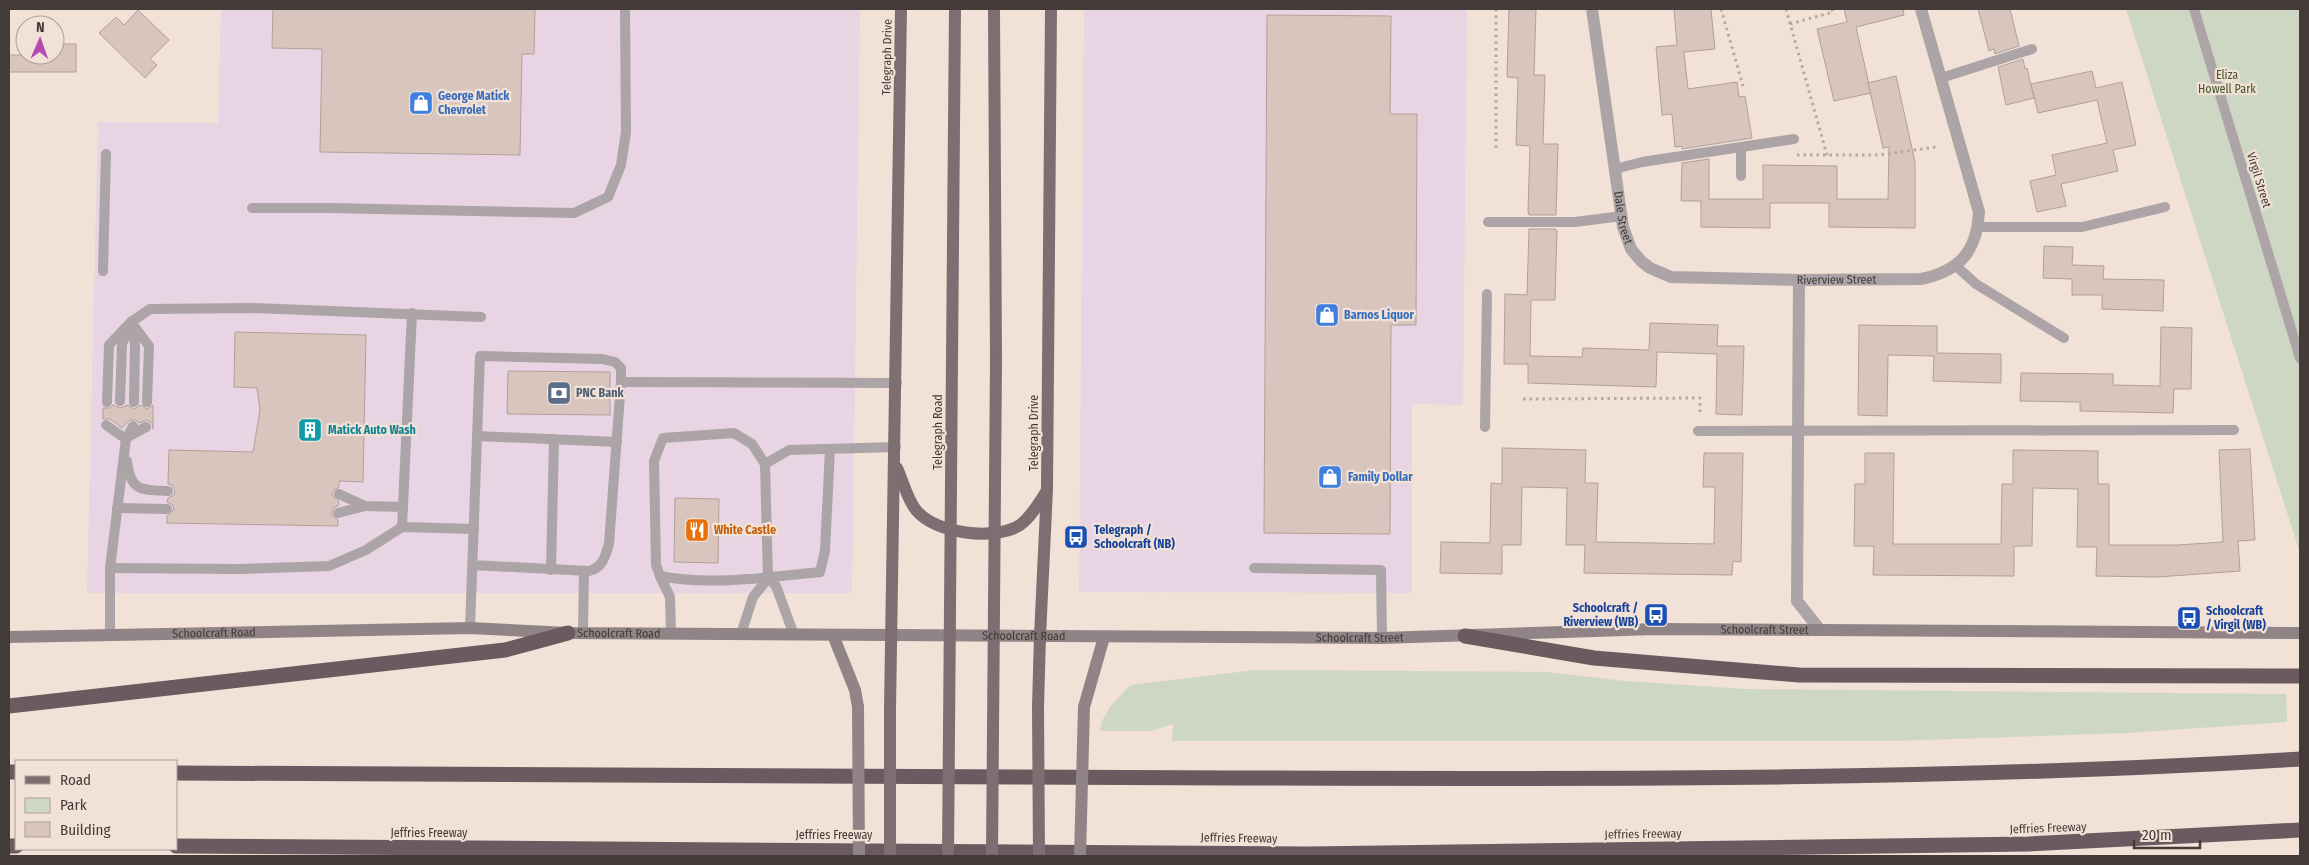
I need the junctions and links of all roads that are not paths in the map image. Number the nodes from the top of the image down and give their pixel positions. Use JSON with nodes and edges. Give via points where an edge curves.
{"nodes":[{"id":1,"x":624,"y":9,"type":"edge"},
{"id":2,"x":901,"y":9,"type":"edge"},
{"id":3,"x":956,"y":9,"type":"edge"},
{"id":4,"x":994,"y":9,"type":"edge"},
{"id":5,"x":1051,"y":9,"type":"edge"},
{"id":6,"x":1592,"y":9,"type":"edge"},
{"id":7,"x":1921,"y":9,"type":"edge"},
{"id":8,"x":2194,"y":9,"type":"edge"},
{"id":9,"x":2032,"y":49,"type":"dead end"},
{"id":10,"x":1941,"y":78,"type":"junction"},
{"id":11,"x":1794,"y":139,"type":"dead end"},
{"id":12,"x":1741,"y":147,"type":"junction"},
{"id":13,"x":106,"y":154,"type":"dead end"},
{"id":14,"x":1615,"y":169,"type":"junction"},
{"id":15,"x":1741,"y":176,"type":"dead end"},
{"id":16,"x":2165,"y":207,"type":"dead end"},
{"id":17,"x":252,"y":208,"type":"dead end"},
{"id":18,"x":1622,"y":216,"type":"junction"},
{"id":19,"x":1488,"y":222,"type":"dead end"},
{"id":20,"x":1978,"y":227,"type":"junction"},
{"id":21,"x":1956,"y":266,"type":"junction"},
{"id":22,"x":103,"y":271,"type":"dead end"},
{"id":23,"x":1799,"y":280,"type":"junction"},
{"id":24,"x":1487,"y":294,"type":"dead end"},
{"id":25,"x":412,"y":313,"type":"junction"},
{"id":26,"x":481,"y":317,"type":"dead end"},
{"id":27,"x":131,"y":322,"type":"junction"},
{"id":28,"x":2064,"y":338,"type":"dead end"},
{"id":29,"x":2300,"y":358,"type":"edge"},
{"id":30,"x":622,"y":382,"type":"junction"},
{"id":31,"x":896,"y":383,"type":"junction"},
{"id":32,"x":107,"y":402,"type":"dead end"},
{"id":33,"x":120,"y":402,"type":"dead end"},
{"id":34,"x":134,"y":402,"type":"dead end"},
{"id":35,"x":148,"y":402,"type":"dead end"},
{"id":36,"x":106,"y":425,"type":"dead end"},
{"id":37,"x":120,"y":426,"type":"dead end"},
{"id":38,"x":133,"y":426,"type":"dead end"},
{"id":39,"x":146,"y":427,"type":"dead end"},
{"id":40,"x":1484,"y":427,"type":"dead end"},
{"id":41,"x":1698,"y":430,"type":"dead end"},
{"id":42,"x":2234,"y":430,"type":"dead end"},
{"id":43,"x":1798,"y":432,"type":"junction"},
{"id":44,"x":477,"y":436,"type":"junction"},
{"id":45,"x":554,"y":439,"type":"junction"},
{"id":46,"x":125,"y":442,"type":"junction"},
{"id":47,"x":617,"y":442,"type":"junction"},
{"id":48,"x":896,"y":447,"type":"junction"},
{"id":49,"x":830,"y":449,"type":"junction"},
{"id":50,"x":765,"y":464,"type":"junction"},
{"id":51,"x":896,"y":466,"type":"junction"},
{"id":52,"x":1047,"y":489,"type":"junction"},
{"id":53,"x":168,"y":491,"type":"dead end"},
{"id":54,"x":339,"y":494,"type":"dead end"},
{"id":55,"x":365,"y":506,"type":"junction"},
{"id":56,"x":403,"y":507,"type":"junction"},
{"id":57,"x":117,"y":508,"type":"junction"},
{"id":58,"x":167,"y":509,"type":"dead end"},
{"id":59,"x":338,"y":513,"type":"dead end"},
{"id":60,"x":402,"y":527,"type":"junction"},
{"id":61,"x":474,"y":529,"type":"junction"},
{"id":62,"x":472,"y":565,"type":"junction"},
{"id":63,"x":110,"y":568,"type":"junction"},
{"id":64,"x":1254,"y":568,"type":"dead end"},
{"id":65,"x":551,"y":570,"type":"junction"},
{"id":66,"x":584,"y":571,"type":"junction"},
{"id":67,"x":660,"y":576,"type":"junction"},
{"id":68,"x":768,"y":578,"type":"junction"},
{"id":69,"x":470,"y":628,"type":"junction"},
{"id":70,"x":1820,"y":630,"type":"junction"},
{"id":71,"x":575,"y":633,"type":"junction"},
{"id":72,"x":2300,"y":633,"type":"edge"},
{"id":73,"x":671,"y":634,"type":"junction"},
{"id":74,"x":741,"y":634,"type":"junction"},
{"id":75,"x":794,"y":634,"type":"junction"},
{"id":76,"x":110,"y":635,"type":"junction"},
{"id":77,"x":833,"y":635,"type":"junction"},
{"id":78,"x":892,"y":635,"type":"junction"},
{"id":79,"x":1040,"y":636,"type":"junction"},
{"id":80,"x":1465,"y":636,"type":"junction"},
{"id":81,"x":9,"y":637,"type":"edge"},
{"id":82,"x":1104,"y":637,"type":"junction"},
{"id":83,"x":1228,"y":637,"type":"joint"},
{"id":84,"x":1382,"y":638,"type":"junction"},
{"id":85,"x":2300,"y":676,"type":"edge"},
{"id":86,"x":9,"y":706,"type":"edge"},
{"id":87,"x":2300,"y":759,"type":"edge"},
{"id":88,"x":178,"y":772,"type":"edge"},
{"id":89,"x":2300,"y":830,"type":"edge"},
{"id":90,"x":178,"y":846,"type":"edge"},
{"id":91,"x":859,"y":856,"type":"edge"},
{"id":92,"x":890,"y":856,"type":"edge"},
{"id":93,"x":948,"y":856,"type":"edge"},
{"id":94,"x":992,"y":856,"type":"edge"},
{"id":95,"x":1039,"y":856,"type":"edge"},
{"id":96,"x":1080,"y":856,"type":"edge"}],
"edges":[{"from":1,"to":17,"type":"lane","via":[[626,132],[621,165],[608,197],[574,213]]},
{"from":2,"to":31,"type":"main road","name":"Telegraph Drive"},
{"from":3,"to":93,"type":"main road","name":"Telegraph Road","bridge":true},
{"from":4,"to":94,"type":"main road","bridge":true,"via":[[996,360]]},
{"from":5,"to":52,"type":"main road","name":"Telegraph Drive"},
{"from":6,"to":14,"type":"street","name":"Dale Street"},
{"from":7,"to":10,"type":"street","name":"Riverview Street"},
{"from":8,"to":29,"type":"lane","name":"Virgil Street"},
{"from":9,"to":10,"type":"lane"},
{"from":10,"to":20,"type":"street","name":"Riverview Street","via":[[1979,212]]},
{"from":11,"to":12,"type":"lane"},
{"from":12,"to":14,"type":"lane"},
{"from":12,"to":15,"type":"lane"},
{"from":13,"to":22,"type":"lane"},
{"from":14,"to":18,"type":"street","name":"Dale Street"},
{"from":16,"to":20,"type":"lane","via":[[2082,227]]},
{"from":18,"to":19,"type":"lane","via":[[1575,222]]},
{"from":18,"to":23,"type":"street","name":"Dale Street","via":[[1631,249],[1640,261],[1660,273]]},
{"from":20,"to":21,"type":"street","name":"Riverview Street","via":[[1969,252]]},
{"from":21,"to":23,"type":"street","name":"Riverview Street","via":[[1940,275],[1921,279]]},
{"from":21,"to":28,"type":"lane","via":[[1976,284]]},
{"from":23,"to":43,"type":"street","name":"Riverview Street"},
{"from":24,"to":40,"type":"lane"},
{"from":25,"to":26,"type":"lane"},
{"from":25,"to":27,"type":"lane","via":[[193,308],[150,310]]},
{"from":25,"to":56,"type":"lane"},
{"from":27,"to":32,"type":"lane","via":[[109,345]]},
{"from":27,"to":33,"type":"lane","via":[[122,344]]},
{"from":27,"to":34,"type":"lane","via":[[135,345]]},
{"from":27,"to":35,"type":"lane","via":[[149,346]]},
{"from":30,"to":31,"type":"lane"},
{"from":30,"to":44,"type":"lane","via":[[621,368],[615,362],[602,359],[480,356]]},
{"from":30,"to":47,"type":"lane"},
{"from":31,"to":48,"type":"main road","name":"Telegraph Drive"},
{"from":36,"to":46,"type":"lane"},
{"from":37,"to":46,"type":"lane"},
{"from":38,"to":46,"type":"lane"},
{"from":39,"to":46,"type":"lane"},
{"from":41,"to":43,"type":"lane"},
{"from":42,"to":43,"type":"lane"},
{"from":43,"to":70,"type":"street","name":"Riverview Street","via":[[1797,601]]},
{"from":44,"to":45,"type":"lane"},
{"from":44,"to":61,"type":"lane"},
{"from":45,"to":47,"type":"lane"},
{"from":45,"to":65,"type":"lane"},
{"from":46,"to":53,"type":"lane","via":[[130,480],[144,490]]},
{"from":46,"to":57,"type":"lane"},
{"from":47,"to":66,"type":"lane","via":[[609,544],[598,569]]},
{"from":48,"to":49,"type":"lane"},
{"from":48,"to":51,"type":"main road","name":"Telegraph Drive"},
{"from":49,"to":50,"type":"lane","via":[[789,450]]},
{"from":49,"to":68,"type":"lane","via":[[825,551],[820,572]]},
{"from":50,"to":67,"type":"lane","via":[[752,444],[734,433],[663,438],[654,461],[656,565]]},
{"from":50,"to":68,"type":"lane"},
{"from":51,"to":52,"type":"main road","via":[[916,511],[937,525],[964,532],[998,534],[1020,525],[1036,508]]},
{"from":51,"to":78,"type":"main road","name":"Telegraph Drive"},
{"from":52,"to":79,"type":"main road","name":"Telegraph Drive"},
{"from":54,"to":55,"type":"lane"},
{"from":55,"to":56,"type":"lane"},
{"from":55,"to":59,"type":"lane"},
{"from":56,"to":60,"type":"lane"},
{"from":57,"to":58,"type":"lane"},
{"from":57,"to":63,"type":"lane"},
{"from":60,"to":61,"type":"lane"},
{"from":60,"to":63,"type":"lane","via":[[366,550],[329,566]]},
{"from":61,"to":62,"type":"lane"},
{"from":62,"to":65,"type":"lane"},
{"from":62,"to":69,"type":"lane"},
{"from":63,"to":76,"type":"lane"},
{"from":64,"to":84,"type":"lane","via":[[1381,570]]},
{"from":65,"to":66,"type":"lane"},
{"from":66,"to":71,"type":"lane"},
{"from":67,"to":68,"type":"lane","via":[[688,580]]},
{"from":67,"to":73,"type":"lane","via":[[670,597]]},
{"from":68,"to":74,"type":"lane","via":[[753,597]]},
{"from":68,"to":75,"type":"lane","via":[[776,586]]},
{"from":69,"to":71,"type":"main road","name":"Schoolcraft Road"},
{"from":69,"to":76,"type":"main road","name":"Schoolcraft Road"},
{"from":70,"to":72,"type":"main road","name":"Schoolcraft Street"},
{"from":70,"to":80,"type":"main road","name":"Schoolcraft Street","via":[[1655,629]]},
{"from":71,"to":73,"type":"main road","name":"Schoolcraft Road"},
{"from":71,"to":86,"type":"highway","via":[[505,650]]},
{"from":73,"to":74,"type":"main road","name":"Schoolcraft Road"},
{"from":74,"to":75,"type":"main road","name":"Schoolcraft Road"},
{"from":75,"to":77,"type":"main road","name":"Schoolcraft Road"},
{"from":76,"to":81,"type":"main road","name":"Schoolcraft Road"},
{"from":77,"to":78,"type":"main road","name":"Schoolcraft Road"},
{"from":77,"to":91,"type":"main road","bridge":true,"via":[[855,690],[858,708]]},
{"from":78,"to":79,"type":"main road","name":"Schoolcraft Road"},
{"from":78,"to":92,"type":"main road","name":"Telegraph Drive","bridge":true},
{"from":79,"to":82,"type":"main road","name":"Schoolcraft Road"},
{"from":79,"to":95,"type":"main road","name":"Telegraph Drive","bridge":true},
{"from":80,"to":84,"type":"main road","name":"Schoolcraft Street"},
{"from":80,"to":85,"type":"highway","via":[[1594,658],[1799,675]]},
{"from":82,"to":83,"type":"main road","name":"Schoolcraft Road"},
{"from":82,"to":96,"type":"main road","bridge":true,"via":[[1084,706]]},
{"from":83,"to":84,"type":"main road","name":"Schoolcraft Street"},
{"from":87,"to":88,"type":"highway","via":[[1964,775],[1664,780]]},
{"from":89,"to":90,"type":"highway","name":"Jeffries Freeway","via":[[2028,844],[1309,854]]}]}
